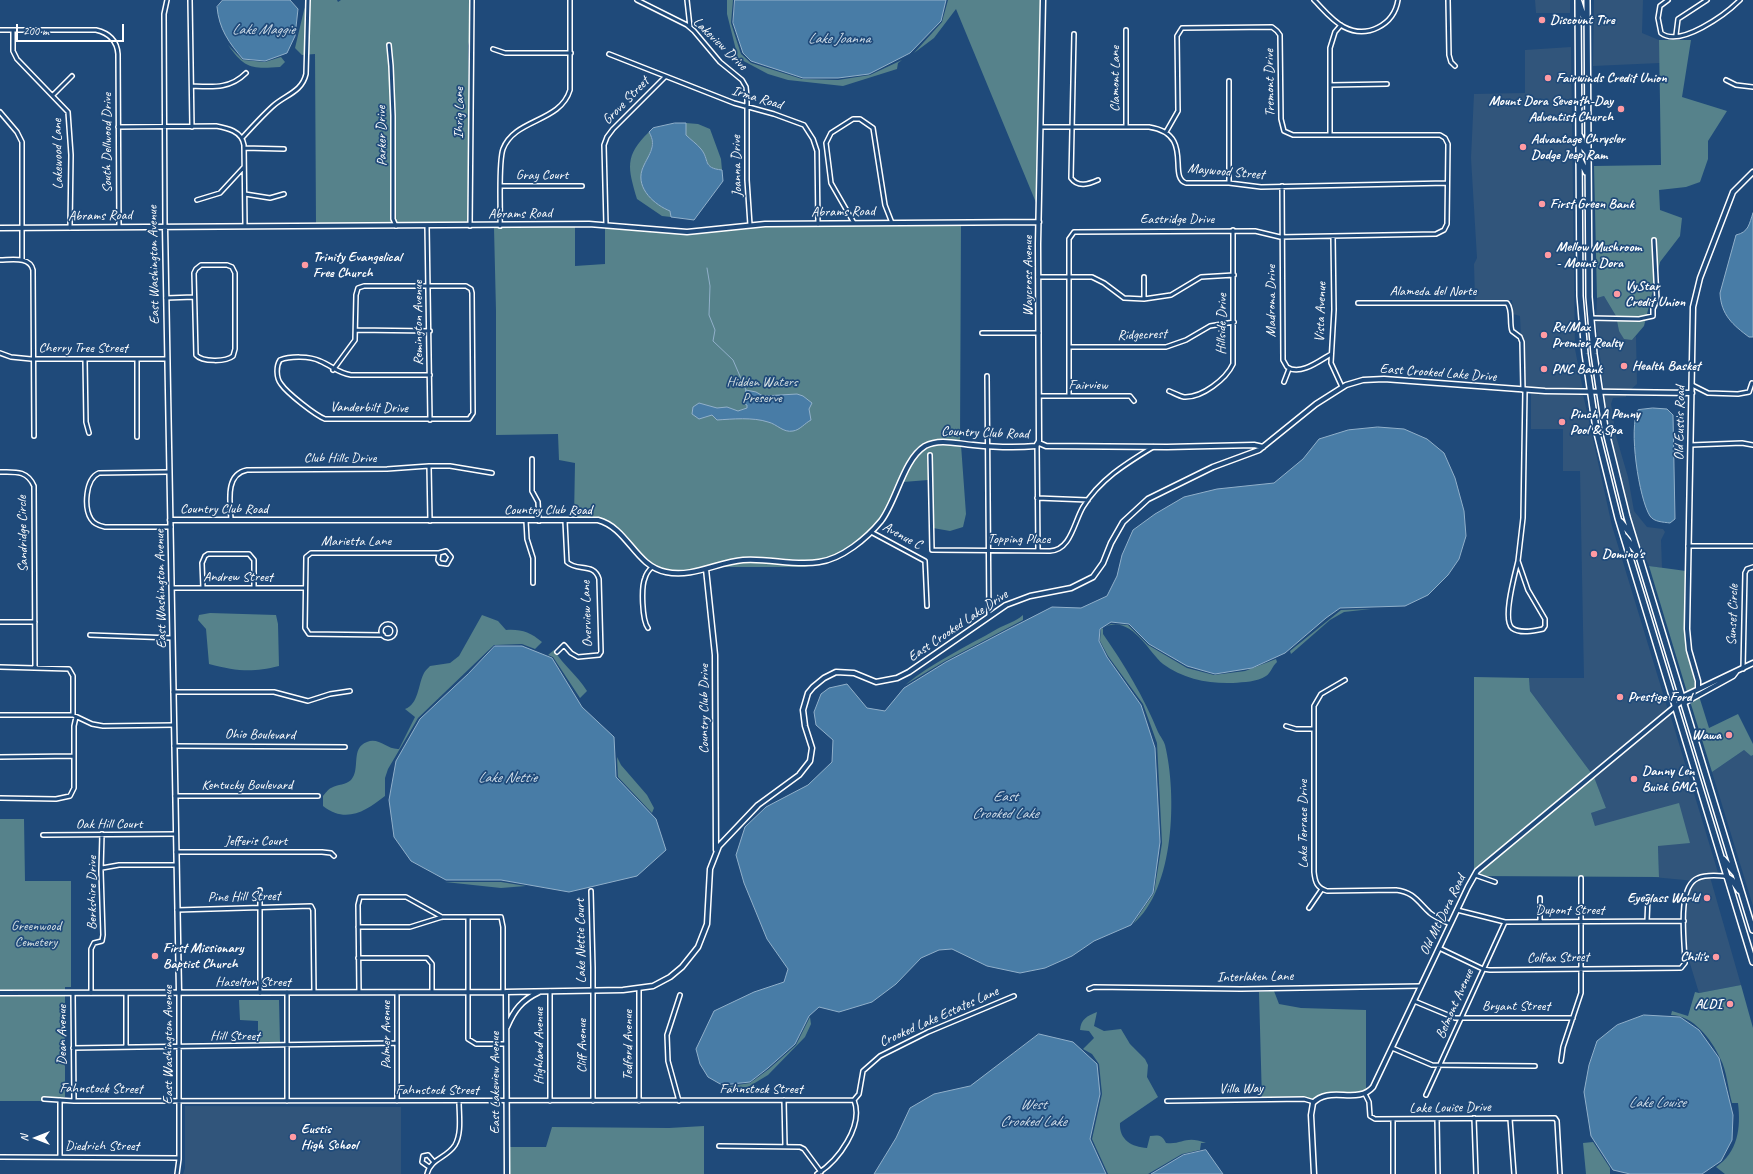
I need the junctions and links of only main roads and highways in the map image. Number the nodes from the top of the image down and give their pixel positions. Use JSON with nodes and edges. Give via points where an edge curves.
{"nodes":[{"id":1,"x":1578,"y":0,"type":"edge"},
{"id":2,"x":1587,"y":0,"type":"edge"},
{"id":3,"x":1587,"y":28,"type":"junction"},
{"id":4,"x":1578,"y":132,"type":"junction"},
{"id":5,"x":1588,"y":153,"type":"junction"},
{"id":6,"x":1578,"y":155,"type":"junction"},
{"id":7,"x":1588,"y":177,"type":"junction"},
{"id":8,"x":1618,"y":518,"type":"junction"},
{"id":9,"x":1623,"y":536,"type":"junction"},
{"id":10,"x":1633,"y":537,"type":"junction"},
{"id":11,"x":1639,"y":555,"type":"junction"},
{"id":12,"x":1720,"y":853,"type":"junction"},
{"id":13,"x":1736,"y":874,"type":"junction"},
{"id":14,"x":1726,"y":876,"type":"junction"},
{"id":15,"x":1743,"y":896,"type":"junction"},
{"id":16,"x":1753,"y":930,"type":"edge"},
{"id":17,"x":1753,"y":962,"type":"edge"}],
"edges":[{"from":1,"to":3,"type":"main road"},
{"from":1,"to":4,"type":"main road"},
{"from":2,"to":3,"type":"main road"},
{"from":3,"to":5,"type":"main road"},
{"from":4,"to":5,"type":"main road"},
{"from":4,"to":6,"type":"main road"},
{"from":5,"to":7,"type":"main road"},
{"from":6,"to":7,"type":"main road"},
{"from":6,"to":8,"type":"main road","via":[[1580,296],[1590,392]]},
{"from":7,"to":10,"type":"main road","via":[[1591,318],[1599,392],[1613,463]]},
{"from":8,"to":9,"type":"main road"},
{"from":8,"to":10,"type":"main road"},
{"from":9,"to":11,"type":"main road"},
{"from":9,"to":12,"type":"main road"},
{"from":10,"to":11,"type":"main road"},
{"from":11,"to":13,"type":"main road"},
{"from":12,"to":13,"type":"main road"},
{"from":12,"to":14,"type":"main road"},
{"from":13,"to":15,"type":"main road"},
{"from":14,"to":15,"type":"main road"},
{"from":14,"to":17,"type":"main road"},
{"from":15,"to":16,"type":"main road"}]}
